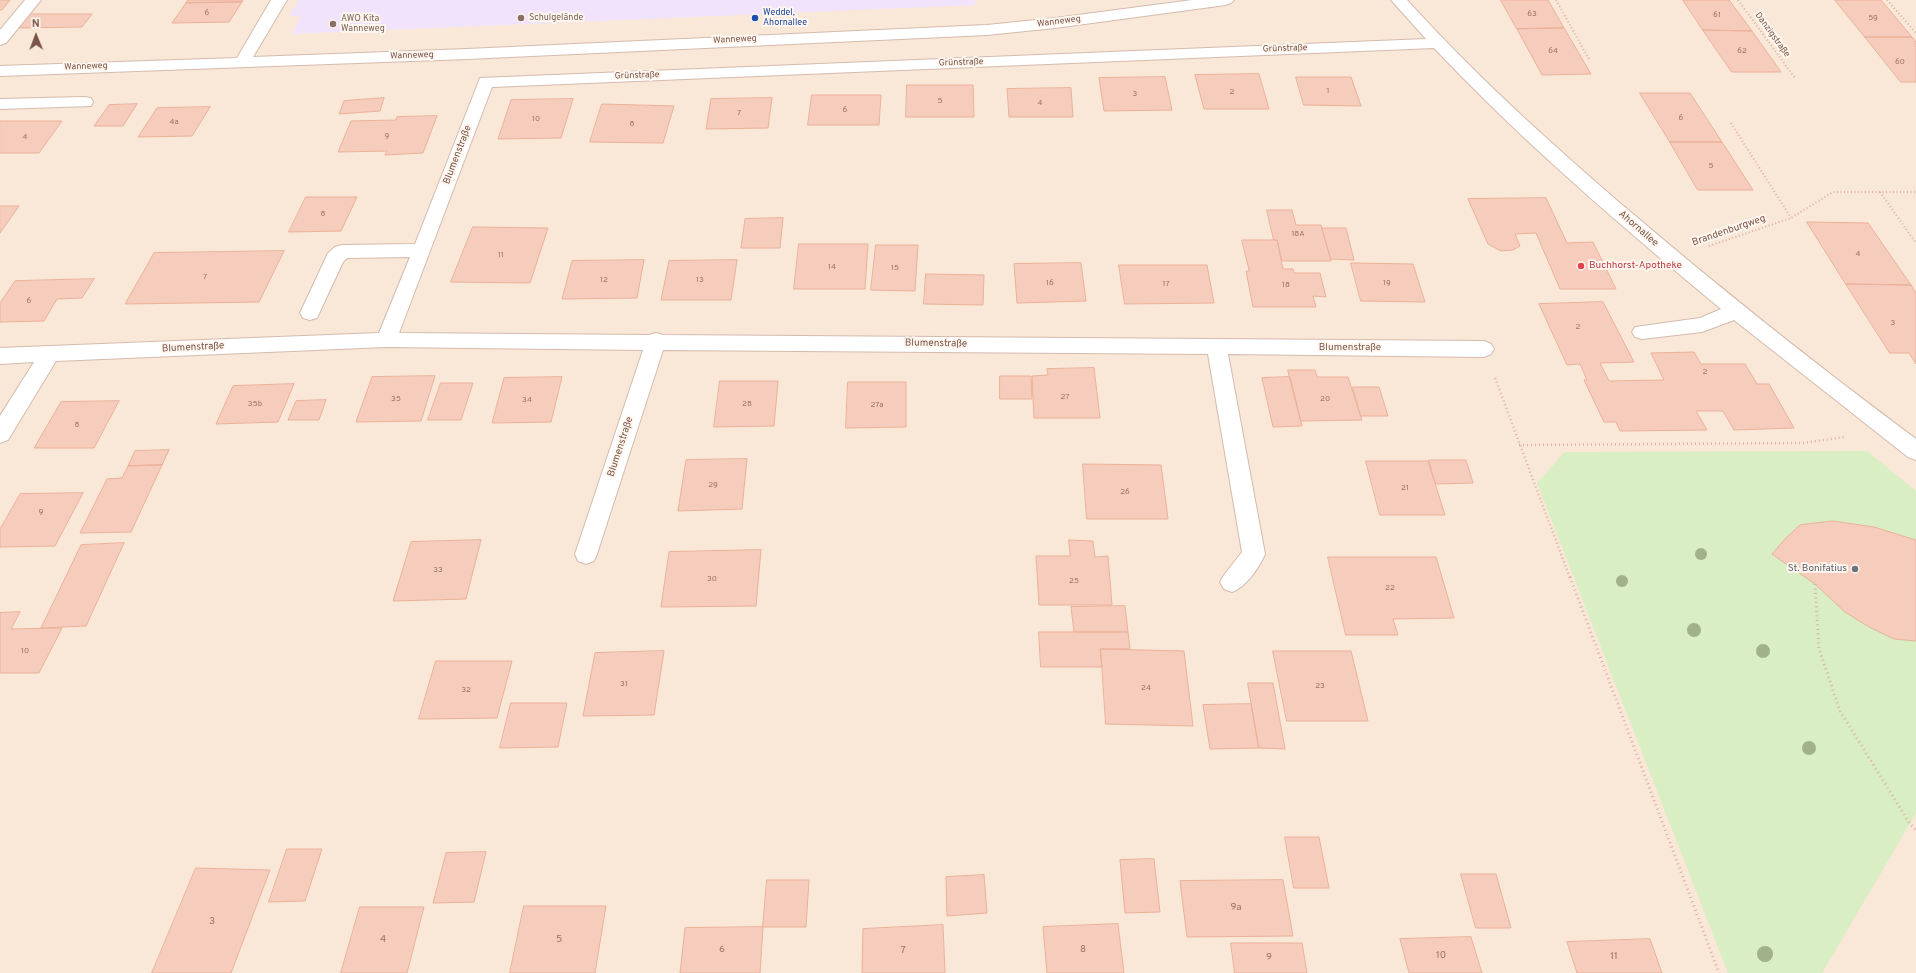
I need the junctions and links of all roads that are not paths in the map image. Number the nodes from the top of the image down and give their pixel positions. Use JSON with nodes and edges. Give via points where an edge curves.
{"nodes":[{"id":1,"x":33,"y":0,"type":"edge"},
{"id":2,"x":279,"y":0,"type":"edge"},
{"id":3,"x":1226,"y":0,"type":"edge"},
{"id":4,"x":1398,"y":0,"type":"edge"},
{"id":5,"x":0,"y":40,"type":"edge"},
{"id":6,"x":1436,"y":43,"type":"junction"},
{"id":7,"x":243,"y":61,"type":"junction"},
{"id":8,"x":0,"y":71,"type":"edge"},
{"id":9,"x":486,"y":82,"type":"joint"},
{"id":10,"x":85,"y":102,"type":"dead end"},
{"id":11,"x":0,"y":104,"type":"edge"},
{"id":12,"x":422,"y":250,"type":"junction"},
{"id":13,"x":1736,"y":311,"type":"junction"},
{"id":14,"x":310,"y":313,"type":"dead end"},
{"id":15,"x":1642,"y":332,"type":"dead end"},
{"id":16,"x":386,"y":340,"type":"junction"},
{"id":17,"x":656,"y":340,"type":"junction"},
{"id":18,"x":1217,"y":347,"type":"junction"},
{"id":19,"x":1484,"y":349,"type":"road end"},
{"id":20,"x":49,"y":354,"type":"junction"},
{"id":21,"x":0,"y":356,"type":"edge"},
{"id":22,"x":0,"y":434,"type":"edge"},
{"id":23,"x":1916,"y":451,"type":"edge"},
{"id":24,"x":586,"y":554,"type":"dead end"},
{"id":25,"x":1232,"y":582,"type":"dead end"}],
"edges":[{"from":1,"to":5,"type":"street"},
{"from":2,"to":7,"type":"street"},
{"from":3,"to":7,"type":"street","name":"Wanneweg","via":[[987,30],[467,54]]},
{"from":4,"to":6,"type":"street","name":"Ahornallee"},
{"from":6,"to":9,"type":"street","name":"Grünstraße"},
{"from":6,"to":13,"type":"street","name":"Ahornallee","via":[[1499,104],[1672,259]]},
{"from":7,"to":8,"type":"street","name":"Wanneweg"},
{"from":9,"to":12,"type":"street","name":"Blumenstraße"},
{"from":10,"to":11,"type":"street"},
{"from":12,"to":14,"type":"street","via":[[342,252],[335,258]]},
{"from":12,"to":16,"type":"street","name":"Blumenstraße"},
{"from":13,"to":15,"type":"street","via":[[1702,325]]},
{"from":13,"to":23,"type":"street","name":"Ahornallee"},
{"from":16,"to":17,"type":"street","name":"Blumenstraße"},
{"from":16,"to":20,"type":"street","name":"Blumenstraße"},
{"from":17,"to":18,"type":"street","name":"Blumenstraße"},
{"from":17,"to":24,"type":"street","name":"Blumenstraße"},
{"from":18,"to":19,"type":"street","name":"Blumenstraße"},
{"from":18,"to":25,"type":"street","via":[[1254,554]]},
{"from":20,"to":21,"type":"street","name":"Blumenstraße"},
{"from":20,"to":22,"type":"street"}]}
